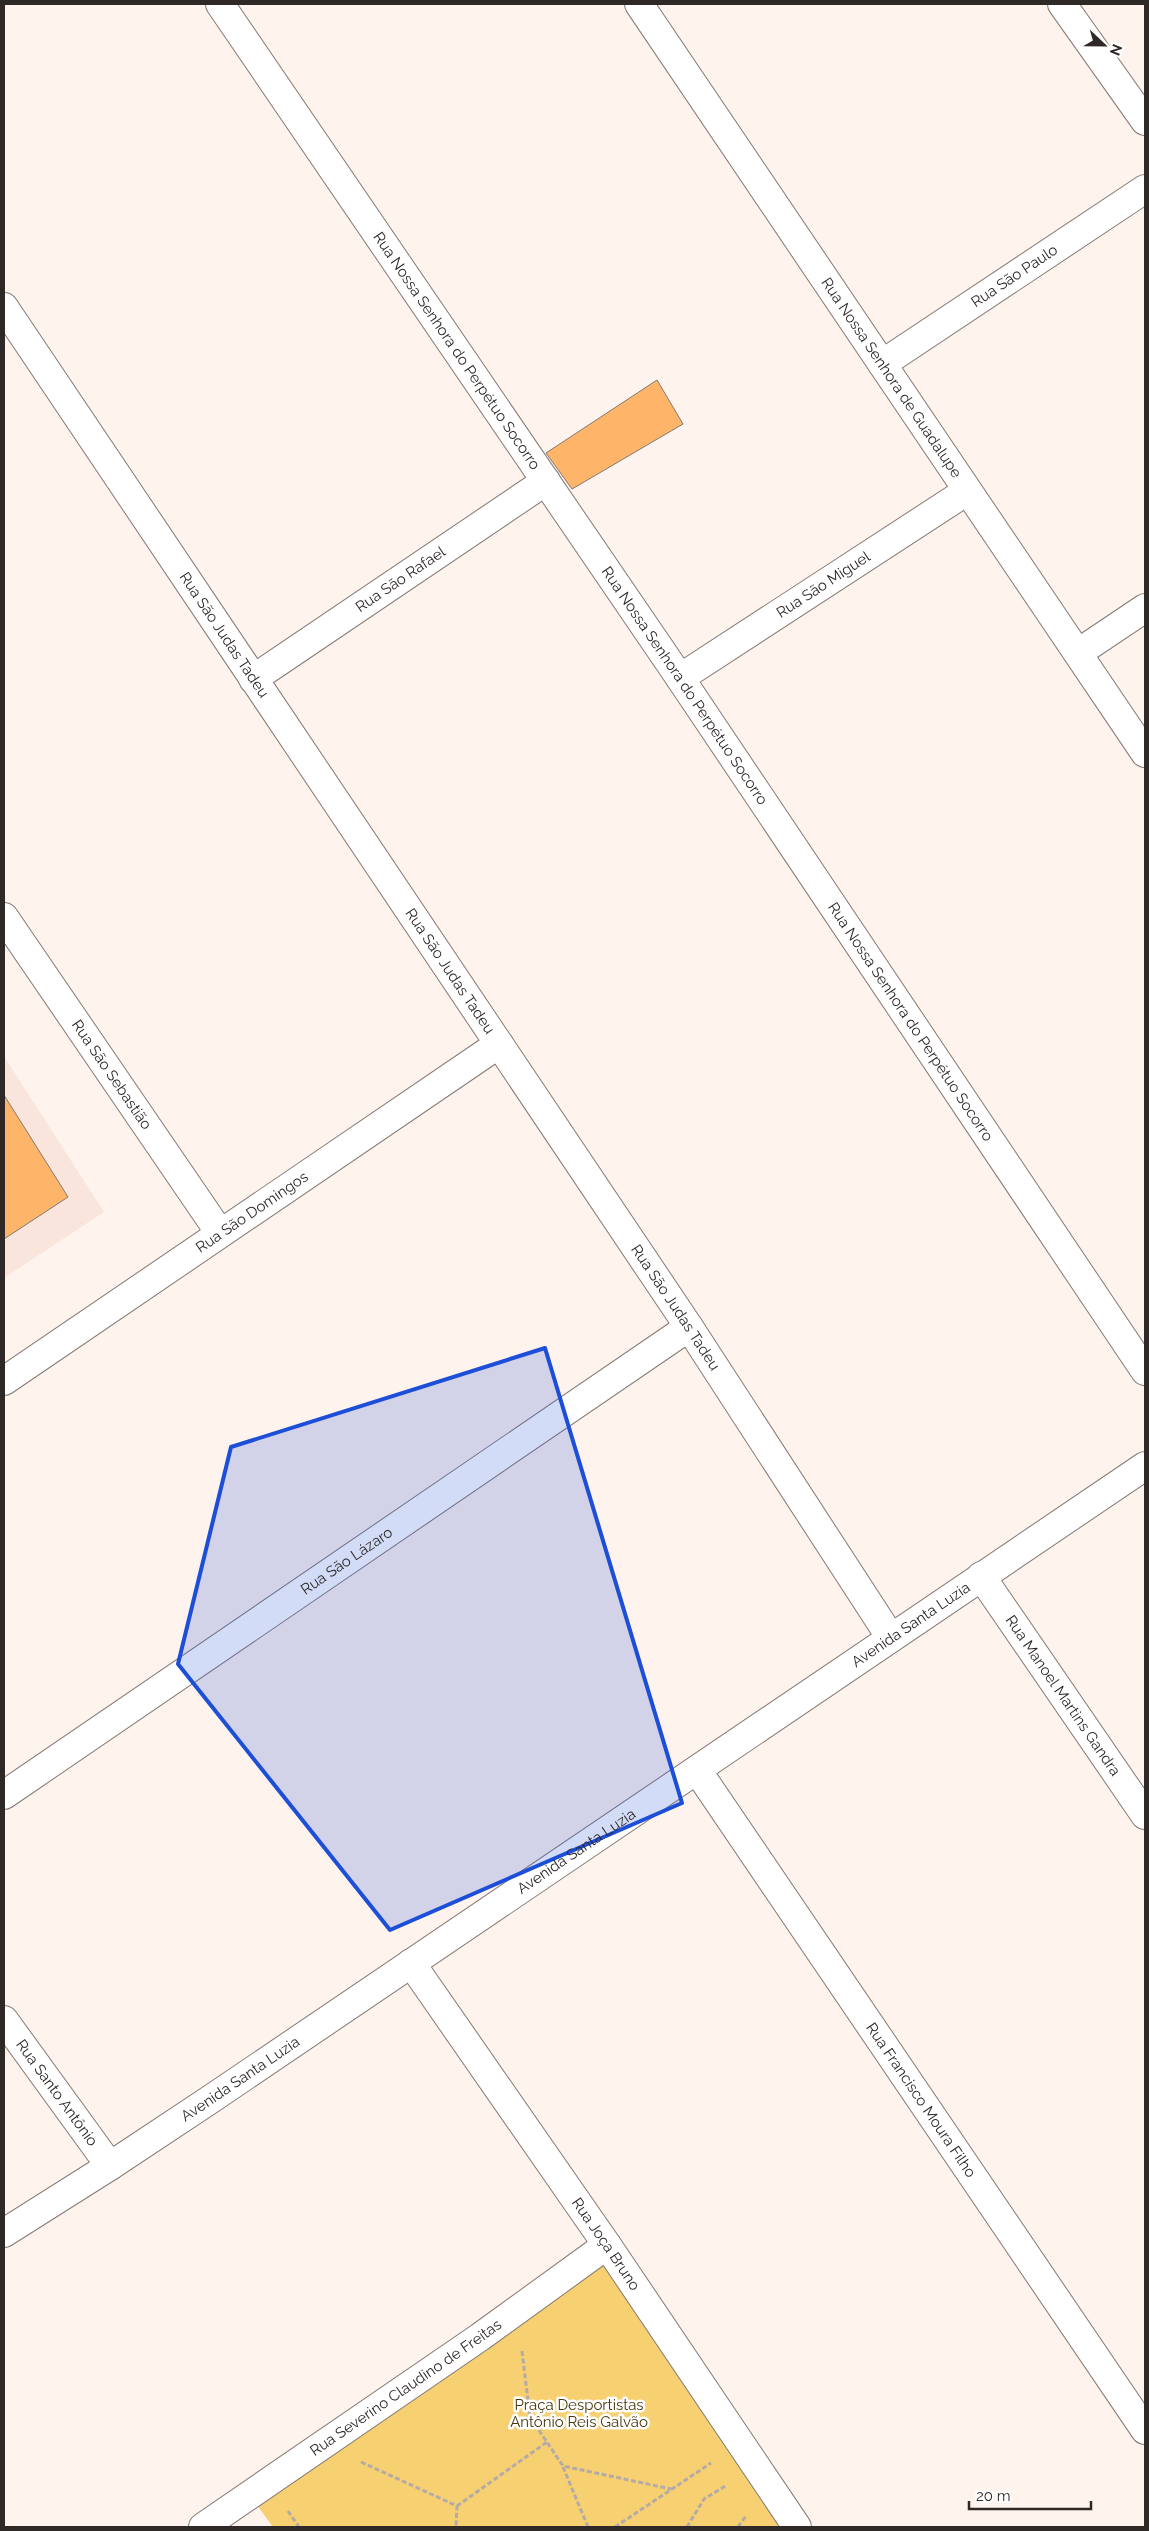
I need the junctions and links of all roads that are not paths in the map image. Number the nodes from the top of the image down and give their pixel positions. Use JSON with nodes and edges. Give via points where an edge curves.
{"nodes":[{"id":1,"x":220,"y":4,"type":"edge"},
{"id":2,"x":639,"y":4,"type":"edge"},
{"id":3,"x":1062,"y":4,"type":"edge"},
{"id":4,"x":1145,"y":121,"type":"edge"},
{"id":5,"x":1145,"y":189,"type":"edge"},
{"id":6,"x":4,"y":308,"type":"edge"},
{"id":7,"x":882,"y":364,"type":"junction"},
{"id":8,"x":546,"y":481,"type":"junction"},
{"id":9,"x":967,"y":491,"type":"junction"},
{"id":10,"x":1145,"y":608,"type":"edge"},
{"id":11,"x":1078,"y":653,"type":"junction"},
{"id":12,"x":680,"y":678,"type":"junction"},
{"id":13,"x":253,"y":679,"type":"junction"},
{"id":14,"x":1145,"y":753,"type":"edge"},
{"id":15,"x":4,"y":917,"type":"edge"},
{"id":16,"x":499,"y":1044,"type":"junction"},
{"id":17,"x":220,"y":1233,"type":"junction"},
{"id":18,"x":689,"y":1327,"type":"junction"},
{"id":19,"x":1145,"y":1371,"type":"edge"},
{"id":20,"x":4,"y":1381,"type":"edge"},
{"id":21,"x":1145,"y":1466,"type":"edge"},
{"id":22,"x":981,"y":1576,"type":"junction"},
{"id":23,"x":891,"y":1638,"type":"junction"},
{"id":24,"x":696,"y":1770,"type":"junction"},
{"id":25,"x":4,"y":1795,"type":"edge"},
{"id":26,"x":1145,"y":1815,"type":"edge"},
{"id":27,"x":411,"y":1963,"type":"junction"},
{"id":28,"x":4,"y":2020,"type":"edge"},
{"id":29,"x":110,"y":2166,"type":"junction"},
{"id":30,"x":4,"y":2233,"type":"edge"},
{"id":31,"x":607,"y":2244,"type":"junction"},
{"id":32,"x":1145,"y":2430,"type":"edge"},
{"id":33,"x":235,"y":2519,"type":"edge"},
{"id":34,"x":203,"y":2527,"type":"edge"},
{"id":35,"x":797,"y":2527,"type":"edge"}],
"edges":[{"from":1,"to":8,"type":"street","name":"Rua Nossa Senhora do Perpétuo Socorro"},
{"from":2,"to":7,"type":"street","name":"Rua Nossa Senhora de Guadalupe"},
{"from":3,"to":4,"type":"street"},
{"from":5,"to":7,"type":"street","name":"Rua São Paulo"},
{"from":6,"to":13,"type":"street","name":"Rua São Judas Tadeu"},
{"from":7,"to":9,"type":"street","name":"Rua Nossa Senhora de Guadalupe"},
{"from":8,"to":12,"type":"street","name":"Rua Nossa Senhora do Perpétuo Socorro"},
{"from":8,"to":13,"type":"street","name":"Rua São Rafael"},
{"from":9,"to":11,"type":"street","name":"Rua Nossa Senhora de Guadalupe"},
{"from":9,"to":12,"type":"street","name":"Rua São Miguel"},
{"from":10,"to":11,"type":"street"},
{"from":11,"to":14,"type":"street","name":"Rua Nossa Senhora de Guadalupe"},
{"from":12,"to":19,"type":"street","name":"Rua Nossa Senhora do Perpétuo Socorro"},
{"from":13,"to":16,"type":"street","name":"Rua São Judas Tadeu"},
{"from":15,"to":17,"type":"street","name":"Rua São Sebastião"},
{"from":16,"to":17,"type":"street","name":"Rua São Domingos"},
{"from":16,"to":18,"type":"street","name":"Rua São Judas Tadeu"},
{"from":17,"to":20,"type":"street","name":"Rua São Domingos"},
{"from":18,"to":23,"type":"street","name":"Rua São Judas Tadeu"},
{"from":18,"to":25,"type":"street","name":"Rua São Lázaro"},
{"from":21,"to":22,"type":"street","name":"Avenida Santa Luzia"},
{"from":22,"to":23,"type":"street","name":"Avenida Santa Luzia"},
{"from":22,"to":26,"type":"street","name":"Rua Manoel Martins Gandra"},
{"from":23,"to":24,"type":"street","name":"Avenida Santa Luzia"},
{"from":24,"to":27,"type":"street","name":"Avenida Santa Luzia"},
{"from":24,"to":32,"type":"street","name":"Rua Francisco Moura Filho"},
{"from":27,"to":29,"type":"street","name":"Avenida Santa Luzia"},
{"from":27,"to":31,"type":"street","name":"Rua Joça Bruno"},
{"from":28,"to":29,"type":"street","name":"Rua Santo Antônio"},
{"from":29,"to":30,"type":"street","name":"Avenida Santa Luzia"},
{"from":31,"to":33,"type":"street","name":"Rua Severino Claudino de Freitas"},
{"from":31,"to":35,"type":"street","name":"Rua Joça Bruno"},
{"from":33,"to":34,"type":"street","name":"Rua Severino Claudino de Freitas"}]}
